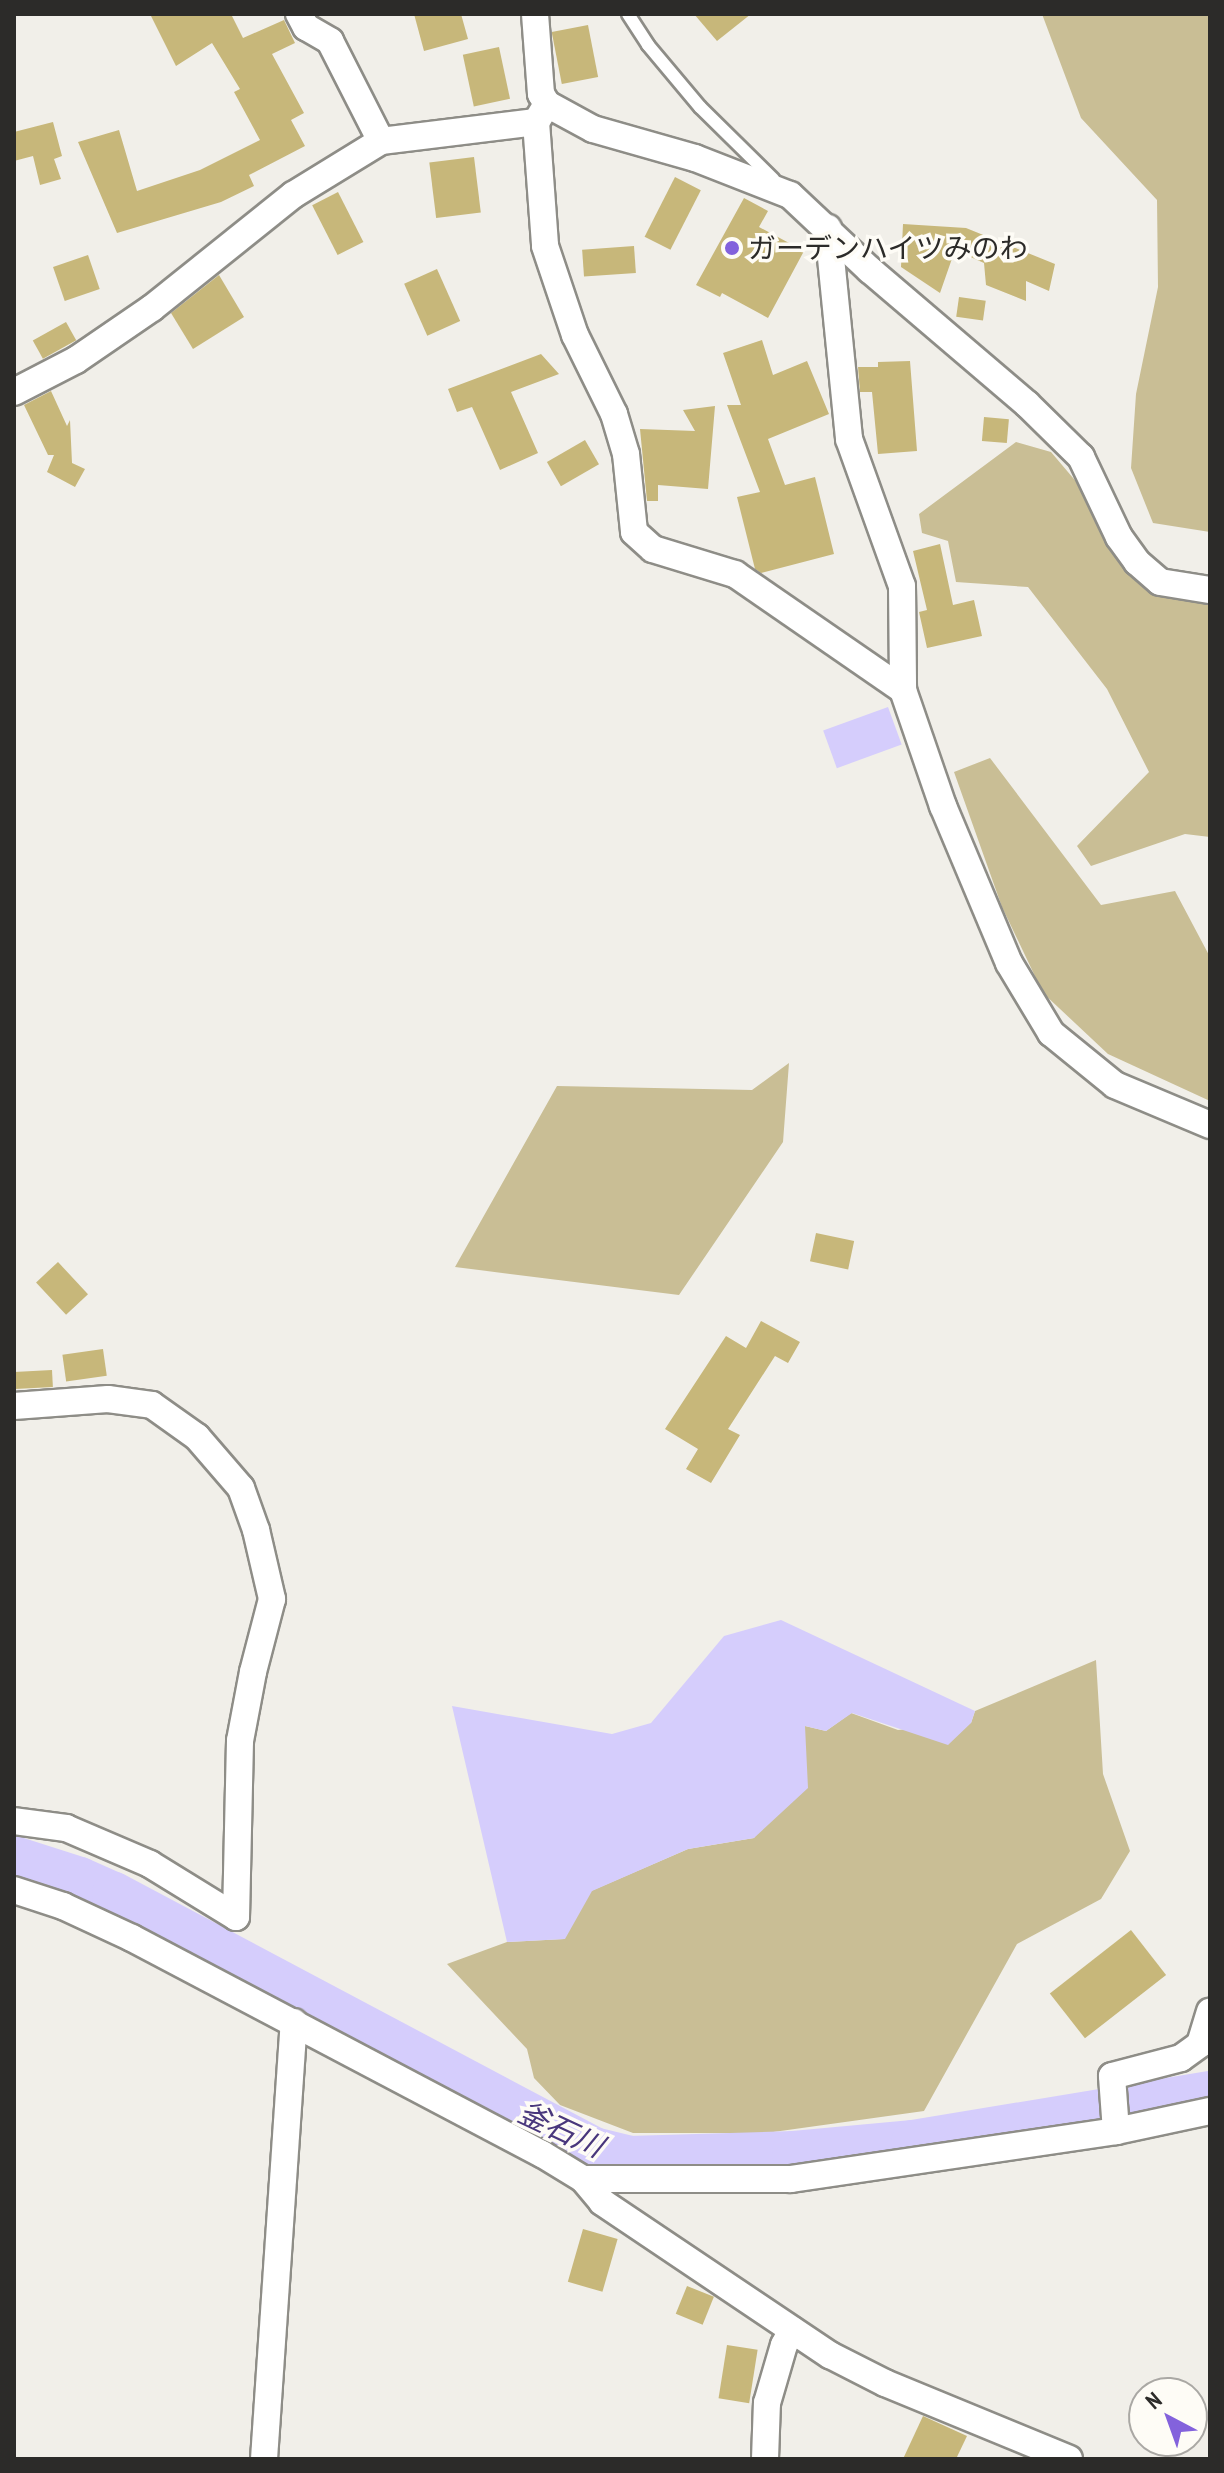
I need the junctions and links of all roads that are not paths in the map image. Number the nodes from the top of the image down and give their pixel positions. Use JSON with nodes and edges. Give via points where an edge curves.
{"nodes":[{"id":1,"x":299,"y":14,"type":"edge"},
{"id":2,"x":535,"y":14,"type":"edge"},
{"id":3,"x":628,"y":14,"type":"edge"},
{"id":4,"x":542,"y":113,"type":"junction"},
{"id":5,"x":381,"y":141,"type":"junction"},
{"id":6,"x":790,"y":195,"type":"junction"},
{"id":7,"x":828,"y":228,"type":"junction"},
{"id":8,"x":14,"y":392,"type":"edge"},
{"id":9,"x":1210,"y":590,"type":"edge"},
{"id":10,"x":903,"y":690,"type":"junction"},
{"id":11,"x":1210,"y":1125,"type":"edge"},
{"id":12,"x":14,"y":1406,"type":"edge"},
{"id":13,"x":14,"y":1821,"type":"edge"},
{"id":14,"x":14,"y":1890,"type":"edge"},
{"id":15,"x":1210,"y":2012,"type":"edge"},
{"id":16,"x":294,"y":2022,"type":"junction"},
{"id":17,"x":1210,"y":2111,"type":"edge"},
{"id":18,"x":1116,"y":2131,"type":"junction"},
{"id":19,"x":583,"y":2179,"type":"junction"},
{"id":20,"x":792,"y":2330,"type":"junction"},
{"id":21,"x":264,"y":2459,"type":"edge"},
{"id":22,"x":765,"y":2459,"type":"edge"},
{"id":23,"x":1069,"y":2459,"type":"edge"}],
"edges":[{"from":1,"to":5,"type":"street","via":[[306,27],[330,41]]},
{"from":2,"to":4,"type":"street"},
{"from":3,"to":6,"type":"lane","via":[[700,107]]},
{"from":4,"to":5,"type":"street"},
{"from":4,"to":6,"type":"street","via":[[695,158]]},
{"from":4,"to":10,"type":"street","via":[[545,246],[575,335],[614,414],[626,454],[634,532],[653,549],[735,574]]},
{"from":5,"to":8,"type":"street","via":[[293,195],[76,360]]},
{"from":6,"to":7,"type":"street"},
{"from":7,"to":9,"type":"street","via":[[1081,457],[1119,537],[1137,562],[1160,582]]},
{"from":7,"to":10,"type":"street","via":[[849,439],[902,586]]},
{"from":10,"to":11,"type":"street","via":[[943,806],[1009,963],[1051,1033],[1115,1085]]},
{"from":12,"to":13,"type":"street","via":[[108,1399],[152,1405],[197,1437],[241,1488],[272,1599],[240,1741],[236,1917],[150,1864],[66,1828]]},
{"from":14,"to":16,"type":"street","via":[[107,1925]]},
{"from":15,"to":18,"type":"street","via":[[1200,2044],[1181,2058],[1112,2076]]},
{"from":16,"to":19,"type":"street"},
{"from":16,"to":21,"type":"street"},
{"from":17,"to":18,"type":"street"},
{"from":18,"to":19,"type":"street","via":[[791,2179]]},
{"from":19,"to":20,"type":"street","via":[[602,2202]]},
{"from":20,"to":22,"type":"street","via":[[767,2403]]},
{"from":20,"to":23,"type":"street","via":[[885,2383]]}]}
